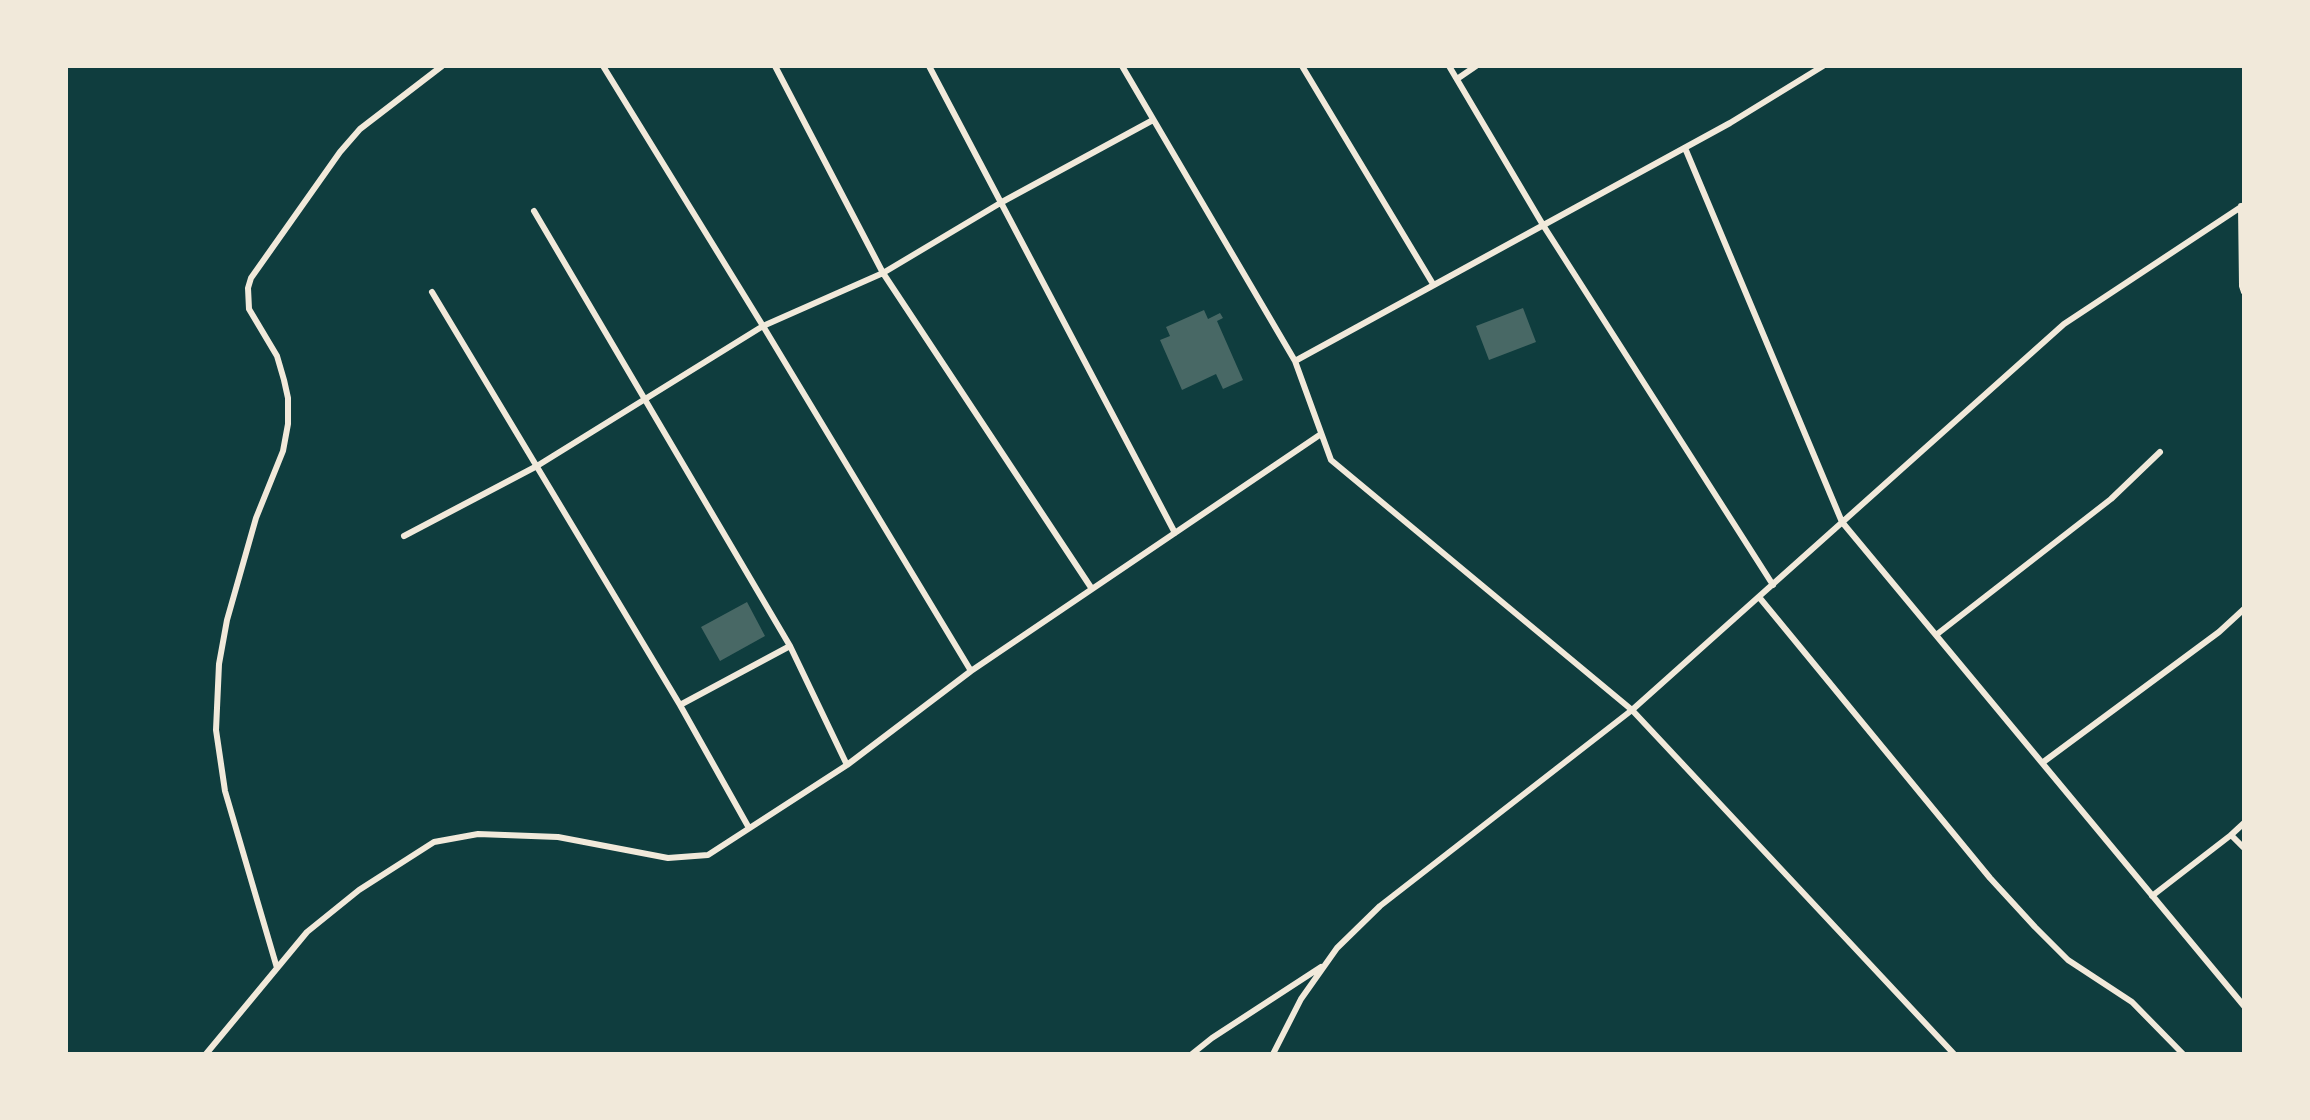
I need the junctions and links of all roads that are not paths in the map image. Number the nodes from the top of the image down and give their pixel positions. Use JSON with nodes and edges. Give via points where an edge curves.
{"nodes":[{"id":1,"x":442,"y":66,"type":"edge"},
{"id":2,"x":603,"y":66,"type":"edge"},
{"id":3,"x":774,"y":66,"type":"edge"},
{"id":4,"x":929,"y":66,"type":"edge"},
{"id":5,"x":1123,"y":66,"type":"edge"},
{"id":6,"x":1302,"y":66,"type":"edge"},
{"id":7,"x":1449,"y":66,"type":"edge"},
{"id":8,"x":1476,"y":66,"type":"edge"},
{"id":9,"x":1823,"y":66,"type":"edge"},
{"id":10,"x":1457,"y":79,"type":"junction"},
{"id":11,"x":1153,"y":120,"type":"junction"},
{"id":12,"x":1685,"y":148,"type":"junction"},
{"id":13,"x":1002,"y":202,"type":"junction"},
{"id":14,"x":2242,"y":205,"type":"edge"},
{"id":15,"x":534,"y":211,"type":"dead end"},
{"id":16,"x":1543,"y":225,"type":"junction"},
{"id":17,"x":883,"y":273,"type":"junction"},
{"id":18,"x":1434,"y":284,"type":"junction"},
{"id":19,"x":432,"y":292,"type":"dead end"},
{"id":20,"x":2244,"y":292,"type":"edge"},
{"id":21,"x":763,"y":326,"type":"junction"},
{"id":22,"x":1295,"y":361,"type":"junction"},
{"id":23,"x":645,"y":399,"type":"junction"},
{"id":24,"x":1321,"y":434,"type":"junction"},
{"id":25,"x":2160,"y":452,"type":"dead end"},
{"id":26,"x":537,"y":466,"type":"junction"},
{"id":27,"x":1842,"y":522,"type":"junction"},
{"id":28,"x":1175,"y":533,"type":"junction"},
{"id":29,"x":404,"y":536,"type":"dead end"},
{"id":30,"x":1773,"y":585,"type":"junction"},
{"id":31,"x":1092,"y":589,"type":"junction"},
{"id":32,"x":1759,"y":597,"type":"junction"},
{"id":33,"x":2244,"y":609,"type":"edge"},
{"id":34,"x":1936,"y":635,"type":"junction"},
{"id":35,"x":790,"y":646,"type":"junction"},
{"id":36,"x":970,"y":671,"type":"junction"},
{"id":37,"x":680,"y":705,"type":"junction"},
{"id":38,"x":1632,"y":710,"type":"junction"},
{"id":39,"x":2042,"y":763,"type":"junction"},
{"id":40,"x":847,"y":765,"type":"junction"},
{"id":41,"x":2244,"y":823,"type":"edge"},
{"id":42,"x":749,"y":828,"type":"junction"},
{"id":43,"x":2231,"y":835,"type":"junction"},
{"id":44,"x":2244,"y":848,"type":"edge"},
{"id":45,"x":2152,"y":896,"type":"junction"},
{"id":46,"x":1325,"y":964,"type":"junction"},
{"id":47,"x":277,"y":968,"type":"junction"},
{"id":48,"x":2244,"y":1006,"type":"edge"},
{"id":49,"x":206,"y":1054,"type":"edge"},
{"id":50,"x":1192,"y":1054,"type":"edge"},
{"id":51,"x":1273,"y":1054,"type":"edge"},
{"id":52,"x":1954,"y":1054,"type":"edge"},
{"id":53,"x":2183,"y":1054,"type":"edge"}],
"edges":[{"from":1,"to":47,"type":"street","via":[[360,129],[251,278],[248,288],[249,309],[282,372],[288,424],[283,451],[256,518],[227,620],[219,664],[216,730],[225,791]]},
{"from":2,"to":21,"type":"street"},
{"from":3,"to":17,"type":"street"},
{"from":4,"to":13,"type":"street"},
{"from":5,"to":11,"type":"street"},
{"from":6,"to":18,"type":"street"},
{"from":7,"to":10,"type":"street"},
{"from":8,"to":10,"type":"street"},
{"from":9,"to":12,"type":"street"},
{"from":10,"to":16,"type":"street"},
{"from":11,"to":13,"type":"street"},
{"from":11,"to":22,"type":"street"},
{"from":12,"to":16,"type":"street"},
{"from":12,"to":27,"type":"street"},
{"from":13,"to":17,"type":"street"},
{"from":13,"to":28,"type":"street"},
{"from":14,"to":20,"type":"street"},
{"from":14,"to":27,"type":"street","via":[[2064,324]]},
{"from":15,"to":23,"type":"street"},
{"from":16,"to":18,"type":"street"},
{"from":16,"to":30,"type":"street"},
{"from":17,"to":21,"type":"street"},
{"from":17,"to":31,"type":"street"},
{"from":18,"to":22,"type":"street"},
{"from":19,"to":26,"type":"street"},
{"from":21,"to":23,"type":"street"},
{"from":21,"to":36,"type":"street"},
{"from":22,"to":24,"type":"street"},
{"from":23,"to":26,"type":"street"},
{"from":23,"to":35,"type":"street"},
{"from":24,"to":28,"type":"street"},
{"from":24,"to":38,"type":"street","via":[[1330,460]]},
{"from":25,"to":34,"type":"street","via":[[2111,499]]},
{"from":26,"to":29,"type":"street"},
{"from":26,"to":37,"type":"street"},
{"from":27,"to":30,"type":"street"},
{"from":27,"to":34,"type":"street"},
{"from":28,"to":31,"type":"street"},
{"from":30,"to":32,"type":"street"},
{"from":31,"to":36,"type":"street"},
{"from":32,"to":38,"type":"street"},
{"from":32,"to":53,"type":"street","via":[[2027,919],[2068,960],[2132,1002]]},
{"from":33,"to":39,"type":"street"},
{"from":34,"to":39,"type":"street"},
{"from":35,"to":37,"type":"street"},
{"from":35,"to":40,"type":"street"},
{"from":36,"to":40,"type":"street"},
{"from":37,"to":42,"type":"street"},
{"from":38,"to":46,"type":"street","via":[[1380,906]]},
{"from":38,"to":52,"type":"street"},
{"from":39,"to":45,"type":"street"},
{"from":40,"to":42,"type":"street"},
{"from":41,"to":43,"type":"street"},
{"from":42,"to":47,"type":"street","via":[[708,855],[668,858],[558,837],[478,834],[434,842],[350,897],[307,933]]},
{"from":43,"to":44,"type":"street"},
{"from":43,"to":45,"type":"street"},
{"from":45,"to":48,"type":"street"},
{"from":46,"to":50,"type":"street"},
{"from":46,"to":51,"type":"street","via":[[1300,999]]},
{"from":47,"to":49,"type":"street"}]}
